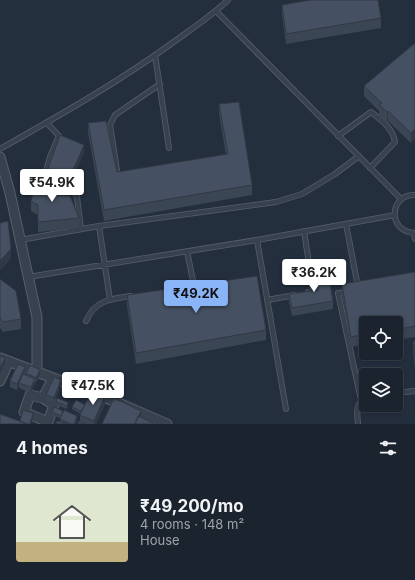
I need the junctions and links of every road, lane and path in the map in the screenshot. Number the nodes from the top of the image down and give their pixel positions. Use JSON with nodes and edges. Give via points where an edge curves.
{"nodes":[{"id":1,"x":228,"y":0,"type":"edge"},
{"id":2,"x":216,"y":11,"type":"junction"},
{"id":3,"x":156,"y":55,"type":"junction"},
{"id":4,"x":160,"y":84,"type":"junction"},
{"id":5,"x":47,"y":122,"type":"junction"},
{"id":6,"x":338,"y":136,"type":"junction"},
{"id":7,"x":169,"y":148,"type":"dead end"},
{"id":8,"x":0,"y":149,"type":"edge"},
{"id":9,"x":359,"y":156,"type":"junction"},
{"id":10,"x":0,"y":157,"type":"edge"},
{"id":11,"x":370,"y":168,"type":"junction"},
{"id":12,"x":118,"y":180,"type":"edge"},
{"id":13,"x":415,"y":195,"type":"edge"},
{"id":14,"x":401,"y":199,"type":"junction"},
{"id":15,"x":395,"y":215,"type":"junction"},
{"id":16,"x":346,"y":224,"type":"junction"},
{"id":17,"x":99,"y":226,"type":"junction"},
{"id":18,"x":81,"y":230,"type":"junction"},
{"id":19,"x":304,"y":231,"type":"junction"},
{"id":20,"x":414,"y":233,"type":"edge"},
{"id":21,"x":415,"y":239,"type":"edge"},
{"id":22,"x":20,"y":240,"type":"junction"},
{"id":23,"x":257,"y":240,"type":"junction"},
{"id":24,"x":187,"y":251,"type":"junction"},
{"id":25,"x":106,"y":264,"type":"junction"},
{"id":26,"x":28,"y":277,"type":"junction"},
{"id":27,"x":201,"y":285,"type":"edge"},
{"id":28,"x":194,"y":286,"type":"junction"},
{"id":29,"x":186,"y":287,"type":"edge"},
{"id":30,"x":365,"y":289,"type":"edge"},
{"id":31,"x":358,"y":290,"type":"junction"},
{"id":32,"x":133,"y":296,"type":"edge"},
{"id":33,"x":110,"y":300,"type":"junction"},
{"id":34,"x":267,"y":300,"type":"junction"},
{"id":35,"x":86,"y":321,"type":"dead end"},
{"id":36,"x":4,"y":360,"type":"edge"},
{"id":37,"x":37,"y":372,"type":"junction"},
{"id":38,"x":53,"y":378,"type":"junction"},
{"id":39,"x":0,"y":381,"type":"edge"},
{"id":40,"x":359,"y":391,"type":"edge"},
{"id":41,"x":415,"y":391,"type":"edge"},
{"id":42,"x":403,"y":392,"type":"edge"},
{"id":43,"x":43,"y":398,"type":"dead end"},
{"id":44,"x":359,"y":403,"type":"edge"},
{"id":45,"x":286,"y":409,"type":"dead end"},
{"id":46,"x":167,"y":424,"type":"edge"},
{"id":47,"x":358,"y":424,"type":"edge"}],
"edges":[{"from":1,"to":2,"type":"lane"},
{"from":2,"to":3,"type":"lane"},
{"from":2,"to":6,"type":"lane"},
{"from":3,"to":4,"type":"lane"},
{"from":3,"to":5,"type":"lane","via":[[90,98]]},
{"from":4,"to":7,"type":"lane"},
{"from":4,"to":12,"type":"lane","via":[[115,115],[110,125]]},
{"from":5,"to":8,"type":"lane"},
{"from":5,"to":18,"type":"lane","via":[[59,136],[44,178],[74,192],[77,197]]},
{"from":6,"to":9,"type":"lane"},
{"from":6,"to":11,"type":"lane","via":[[371,112],[386,124],[395,142]]},
{"from":9,"to":11,"type":"lane"},
{"from":9,"to":17,"type":"lane","via":[[302,194],[276,202]]},
{"from":10,"to":22,"type":"street"},
{"from":11,"to":14,"type":"lane"},
{"from":13,"to":14,"type":"lane"},
{"from":14,"to":15,"type":"lane","via":[[394,209]]},
{"from":15,"to":16,"type":"lane"},
{"from":15,"to":20,"type":"lane","via":[[395,221],[402,230]]},
{"from":16,"to":19,"type":"lane"},
{"from":16,"to":31,"type":"lane"},
{"from":17,"to":18,"type":"lane"},
{"from":17,"to":25,"type":"lane"},
{"from":18,"to":22,"type":"lane"},
{"from":19,"to":23,"type":"lane"},
{"from":19,"to":34,"type":"lane","via":[[313,290]]},
{"from":20,"to":21,"type":"lane"},
{"from":22,"to":26,"type":"street"},
{"from":23,"to":24,"type":"lane"},
{"from":23,"to":34,"type":"lane"},
{"from":24,"to":25,"type":"lane"},
{"from":24,"to":28,"type":"lane"},
{"from":25,"to":26,"type":"lane"},
{"from":25,"to":33,"type":"lane"},
{"from":26,"to":37,"type":"street","via":[[37,317]]},
{"from":27,"to":28,"type":"lane"},
{"from":28,"to":29,"type":"lane"},
{"from":30,"to":31,"type":"lane"},
{"from":31,"to":40,"type":"lane","via":[[338,293]]},
{"from":32,"to":33,"type":"lane"},
{"from":33,"to":35,"type":"lane","via":[[96,306]]},
{"from":34,"to":45,"type":"lane"},
{"from":36,"to":37,"type":"street"},
{"from":36,"to":39,"type":"street"},
{"from":37,"to":38,"type":"street"},
{"from":38,"to":43,"type":"street"},
{"from":38,"to":46,"type":"street"},
{"from":41,"to":42,"type":"lane"},
{"from":44,"to":47,"type":"lane"}]}
